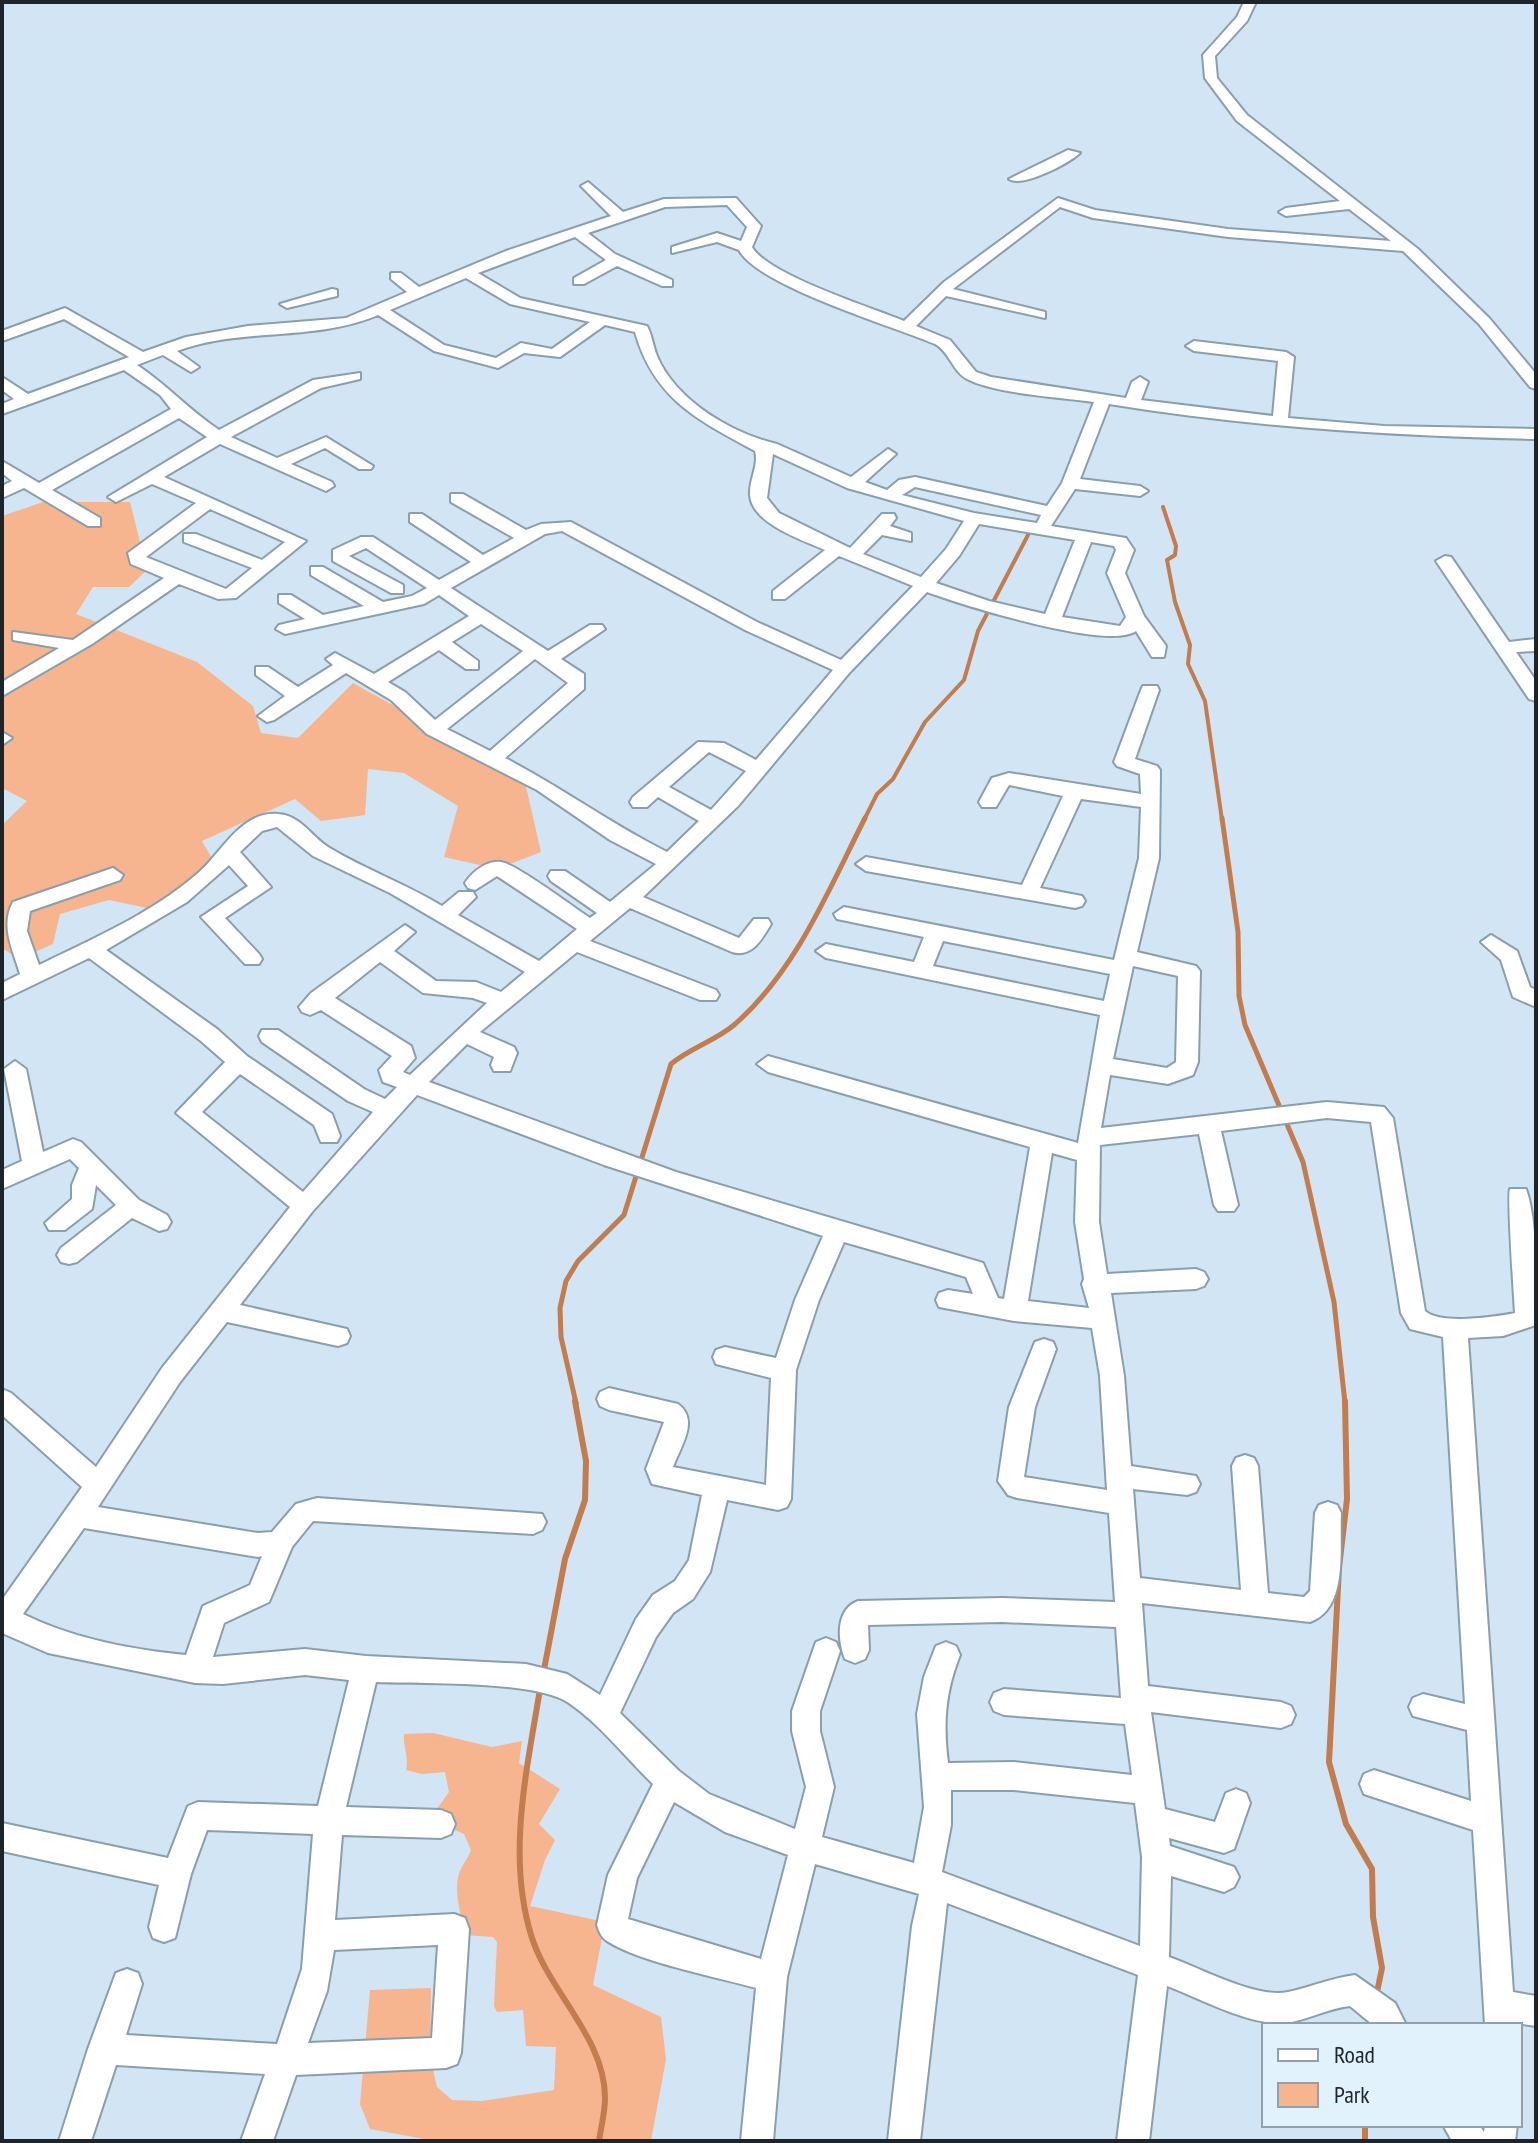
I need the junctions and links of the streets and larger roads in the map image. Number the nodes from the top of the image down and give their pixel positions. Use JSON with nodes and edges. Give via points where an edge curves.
{"nodes":[{"id":1,"x":1250,"y":2,"type":"edge"},
{"id":2,"x":1073,"y":153,"type":"dead end"},
{"id":3,"x":1016,"y":179,"type":"dead end"},
{"id":4,"x":588,"y":186,"type":"dead end"},
{"id":5,"x":1353,"y":204,"type":"junction"},
{"id":6,"x":1286,"y":212,"type":"dead end"},
{"id":7,"x":619,"y":216,"type":"junction"},
{"id":8,"x":576,"y":231,"type":"junction"},
{"id":9,"x":745,"y":247,"type":"junction"},
{"id":10,"x":1406,"y":247,"type":"junction"},
{"id":11,"x":677,"y":250,"type":"dead end"},
{"id":12,"x":617,"y":260,"type":"junction"},
{"id":13,"x":468,"y":273,"type":"junction"},
{"id":14,"x":396,"y":276,"type":"dead end"},
{"id":15,"x":579,"y":281,"type":"dead end"},
{"id":16,"x":667,"y":283,"type":"dead end"},
{"id":17,"x":943,"y":291,"type":"junction"},
{"id":18,"x":418,"y":294,"type":"junction"},
{"id":19,"x":287,"y":304,"type":"dead end"},
{"id":20,"x":380,"y":310,"type":"junction"},
{"id":21,"x":1040,"y":315,"type":"dead end"},
{"id":22,"x":352,"y":321,"type":"junction"},
{"id":23,"x":600,"y":322,"type":"junction"},
{"id":24,"x":905,"y":328,"type":"junction"},
{"id":25,"x":364,"y":335,"type":"dead end"},
{"id":26,"x":2,"y":336,"type":"edge"},
{"id":27,"x":1194,"y":346,"type":"dead end"},
{"id":28,"x":164,"y":349,"type":"junction"},
{"id":29,"x":132,"y":360,"type":"junction"},
{"id":30,"x":191,"y":367,"type":"dead end"},
{"id":31,"x":354,"y":376,"type":"dead end"},
{"id":32,"x":2,"y":382,"type":"edge"},
{"id":33,"x":1140,"y":382,"type":"dead end"},
{"id":34,"x":1536,"y":384,"type":"edge"},
{"id":35,"x":24,"y":399,"type":"junction"},
{"id":36,"x":1102,"y":401,"type":"junction"},
{"id":37,"x":1131,"y":405,"type":"junction"},
{"id":38,"x":2,"y":409,"type":"edge"},
{"id":39,"x":181,"y":410,"type":"junction"},
{"id":40,"x":1280,"y":422,"type":"junction"},
{"id":41,"x":1536,"y":434,"type":"edge"},
{"id":42,"x":216,"y":436,"type":"junction"},
{"id":43,"x":762,"y":448,"type":"junction"},
{"id":44,"x":888,"y":454,"type":"dead end"},
{"id":45,"x":277,"y":464,"type":"junction"},
{"id":46,"x":3,"y":466,"type":"edge"},
{"id":47,"x":365,"y":466,"type":"dead end"},
{"id":48,"x":152,"y":478,"type":"junction"},
{"id":49,"x":1070,"y":483,"type":"junction"},
{"id":50,"x":853,"y":484,"type":"junction"},
{"id":51,"x":31,"y":486,"type":"junction"},
{"id":52,"x":326,"y":486,"type":"dead end"},
{"id":53,"x":1140,"y":491,"type":"dead end"},
{"id":54,"x":2,"y":493,"type":"edge"},
{"id":55,"x":890,"y":496,"type":"junction"},
{"id":56,"x":116,"y":497,"type":"dead end"},
{"id":57,"x":457,"y":498,"type":"dead end"},
{"id":58,"x":206,"y":504,"type":"junction"},
{"id":59,"x":1053,"y":512,"type":"junction"},
{"id":60,"x":416,"y":518,"type":"dead end"},
{"id":61,"x":974,"y":518,"type":"junction"},
{"id":62,"x":94,"y":522,"type":"dead end"},
{"id":63,"x":1040,"y":530,"type":"junction"},
{"id":64,"x":1085,"y":536,"type":"junction"},
{"id":65,"x":905,"y":537,"type":"dead end"},
{"id":66,"x":190,"y":538,"type":"dead end"},
{"id":67,"x":527,"y":538,"type":"junction"},
{"id":68,"x":845,"y":552,"type":"junction"},
{"id":69,"x":1445,"y":561,"type":"dead end"},
{"id":70,"x":485,"y":564,"type":"junction"},
{"id":71,"x":265,"y":567,"type":"junction"},
{"id":72,"x":317,"y":571,"type":"dead end"},
{"id":73,"x":177,"y":577,"type":"junction"},
{"id":74,"x":925,"y":584,"type":"junction"},
{"id":75,"x":397,"y":589,"type":"dead end"},
{"id":76,"x":442,"y":589,"type":"junction"},
{"id":77,"x":779,"y":595,"type":"dead end"},
{"id":78,"x":285,"y":599,"type":"dead end"},
{"id":79,"x":380,"y":608,"type":"junction"},
{"id":80,"x":481,"y":616,"type":"junction"},
{"id":81,"x":1135,"y":617,"type":"junction"},
{"id":82,"x":1052,"y":619,"type":"junction"},
{"id":83,"x":321,"y":622,"type":"junction"},
{"id":84,"x":285,"y":629,"type":"dead end"},
{"id":85,"x":596,"y":629,"type":"dead end"},
{"id":86,"x":19,"y":636,"type":"dead end"},
{"id":87,"x":440,"y":642,"type":"junction"},
{"id":88,"x":1536,"y":645,"type":"edge"},
{"id":89,"x":76,"y":646,"type":"junction"},
{"id":90,"x":1504,"y":648,"type":"junction"},
{"id":91,"x":1158,"y":653,"type":"dead end"},
{"id":92,"x":541,"y":655,"type":"junction"},
{"id":93,"x":472,"y":665,"type":"dead end"},
{"id":94,"x":844,"y":668,"type":"junction"},
{"id":95,"x":262,"y":671,"type":"dead end"},
{"id":96,"x":375,"y":682,"type":"junction"},
{"id":97,"x":2,"y":690,"type":"edge"},
{"id":98,"x":1150,"y":690,"type":"dead end"},
{"id":99,"x":297,"y":695,"type":"junction"},
{"id":100,"x":1536,"y":695,"type":"edge"},
{"id":101,"x":267,"y":716,"type":"dead end"},
{"id":102,"x":434,"y":730,"type":"junction"},
{"id":103,"x":491,"y":760,"type":"junction"},
{"id":104,"x":760,"y":770,"type":"junction"},
{"id":105,"x":656,"y":788,"type":"junction"},
{"id":106,"x":1075,"y":792,"type":"junction"},
{"id":107,"x":640,"y":802,"type":"dead end"},
{"id":108,"x":989,"y":802,"type":"dead end"},
{"id":109,"x":1151,"y":802,"type":"junction"},
{"id":110,"x":712,"y":819,"type":"junction"},
{"id":111,"x":230,"y":853,"type":"junction"},
{"id":112,"x":669,"y":862,"type":"junction"},
{"id":113,"x":866,"y":864,"type":"dead end"},
{"id":114,"x":113,"y":875,"type":"dead end"},
{"id":115,"x":558,"y":876,"type":"dead end"},
{"id":116,"x":1028,"y":893,"type":"junction"},
{"id":117,"x":180,"y":896,"type":"junction"},
{"id":118,"x":1075,"y":901,"type":"dead end"},
{"id":119,"x":620,"y":906,"type":"junction"},
{"id":120,"x":844,"y":914,"type":"dead end"},
{"id":121,"x":211,"y":917,"type":"junction"},
{"id":122,"x":442,"y":917,"type":"junction"},
{"id":123,"x":761,"y":924,"type":"dead end"},
{"id":124,"x":405,"y":932,"type":"dead end"},
{"id":125,"x":936,"y":932,"type":"junction"},
{"id":126,"x":582,"y":936,"type":"junction"},
{"id":127,"x":1491,"y":942,"type":"dead end"},
{"id":128,"x":89,"y":948,"type":"junction"},
{"id":129,"x":380,"y":951,"type":"junction"},
{"id":130,"x":826,"y":951,"type":"dead end"},
{"id":131,"x":252,"y":959,"type":"dead end"},
{"id":132,"x":1123,"y":963,"type":"junction"},
{"id":133,"x":539,"y":970,"type":"junction"},
{"id":134,"x":920,"y":973,"type":"junction"},
{"id":135,"x":32,"y":977,"type":"junction"},
{"id":136,"x":2,"y":992,"type":"edge"},
{"id":137,"x":708,"y":995,"type":"dead end"},
{"id":138,"x":1536,"y":999,"type":"edge"},
{"id":139,"x":502,"y":1001,"type":"junction"},
{"id":140,"x":1112,"y":1010,"type":"junction"},
{"id":141,"x":464,"y":1034,"type":"junction"},
{"id":142,"x":270,"y":1036,"type":"dead end"},
{"id":143,"x":239,"y":1062,"type":"junction"},
{"id":144,"x":768,"y":1064,"type":"dead end"},
{"id":145,"x":502,"y":1065,"type":"dead end"},
{"id":146,"x":1101,"y":1065,"type":"junction"},
{"id":147,"x":15,"y":1069,"type":"dead end"},
{"id":148,"x":412,"y":1084,"type":"junction"},
{"id":149,"x":388,"y":1110,"type":"junction"},
{"id":150,"x":1208,"y":1124,"type":"junction"},
{"id":151,"x":329,"y":1136,"type":"dead end"},
{"id":152,"x":1042,"y":1144,"type":"junction"},
{"id":153,"x":1088,"y":1146,"type":"junction"},
{"id":154,"x":34,"y":1164,"type":"junction"},
{"id":155,"x":90,"y":1169,"type":"junction"},
{"id":156,"x":2,"y":1180,"type":"edge"},
{"id":157,"x":1518,"y":1195,"type":"dead end"},
{"id":158,"x":1226,"y":1205,"type":"dead end"},
{"id":159,"x":131,"y":1206,"type":"junction"},
{"id":160,"x":304,"y":1206,"type":"junction"},
{"id":161,"x":159,"y":1222,"type":"dead end"},
{"id":162,"x":57,"y":1223,"type":"dead end"},
{"id":163,"x":837,"y":1231,"type":"junction"},
{"id":164,"x":1530,"y":1236,"type":"edge"},
{"id":165,"x":69,"y":1255,"type":"dead end"},
{"id":166,"x":1196,"y":1279,"type":"dead end"},
{"id":167,"x":1094,"y":1284,"type":"junction"},
{"id":168,"x":948,"y":1300,"type":"dead end"},
{"id":169,"x":1002,"y":1309,"type":"junction"},
{"id":170,"x":221,"y":1311,"type":"junction"},
{"id":171,"x":1101,"y":1319,"type":"junction"},
{"id":172,"x":1455,"y":1329,"type":"junction"},
{"id":173,"x":338,"y":1336,"type":"dead end"},
{"id":174,"x":1044,"y":1349,"type":"dead end"},
{"id":175,"x":725,"y":1357,"type":"dead end"},
{"id":176,"x":784,"y":1370,"type":"junction"},
{"id":177,"x":609,"y":1399,"type":"dead end"},
{"id":178,"x":2,"y":1400,"type":"edge"},
{"id":179,"x":1245,"y":1466,"type":"dead end"},
{"id":180,"x":97,"y":1484,"type":"junction"},
{"id":181,"x":1187,"y":1484,"type":"dead end"},
{"id":182,"x":717,"y":1487,"type":"junction"},
{"id":183,"x":1120,"y":1489,"type":"junction"},
{"id":184,"x":1328,"y":1513,"type":"dead end"},
{"id":185,"x":78,"y":1515,"type":"junction"},
{"id":186,"x":533,"y":1522,"type":"dead end"},
{"id":187,"x":281,"y":1543,"type":"junction"},
{"id":188,"x":1128,"y":1602,"type":"junction"},
{"id":189,"x":1255,"y":1605,"type":"junction"},
{"id":190,"x":3,"y":1619,"type":"edge"},
{"id":191,"x":855,"y":1650,"type":"dead end"},
{"id":192,"x":826,"y":1651,"type":"dead end"},
{"id":193,"x":946,"y":1655,"type":"dead end"},
{"id":194,"x":366,"y":1669,"type":"junction"},
{"id":195,"x":195,"y":1670,"type":"junction"},
{"id":196,"x":1004,"y":1702,"type":"dead end"},
{"id":197,"x":1136,"y":1705,"type":"junction"},
{"id":198,"x":1423,"y":1707,"type":"dead end"},
{"id":199,"x":1281,"y":1715,"type":"dead end"},
{"id":200,"x":604,"y":1716,"type":"junction"},
{"id":201,"x":1479,"y":1720,"type":"junction"},
{"id":202,"x":933,"y":1777,"type":"junction"},
{"id":203,"x":669,"y":1781,"type":"junction"},
{"id":204,"x":1374,"y":1784,"type":"dead end"},
{"id":205,"x":1236,"y":1803,"type":"dead end"},
{"id":206,"x":1149,"y":1805,"type":"junction"},
{"id":207,"x":1487,"y":1820,"type":"junction"},
{"id":208,"x":328,"y":1823,"type":"junction"},
{"id":209,"x":441,"y":1824,"type":"dead end"},
{"id":210,"x":2,"y":1837,"type":"edge"},
{"id":211,"x":805,"y":1847,"type":"junction"},
{"id":212,"x":1157,"y":1857,"type":"junction"},
{"id":213,"x":176,"y":1874,"type":"junction"},
{"id":214,"x":1224,"y":1877,"type":"dead end"},
{"id":215,"x":931,"y":1882,"type":"junction"},
{"id":216,"x":164,"y":1927,"type":"dead end"},
{"id":217,"x":318,"y":1936,"type":"junction"},
{"id":218,"x":1154,"y":1965,"type":"junction"},
{"id":219,"x":772,"y":1977,"type":"junction"},
{"id":220,"x":127,"y":1984,"type":"dead end"},
{"id":221,"x":1536,"y":2011,"type":"edge"},
{"id":222,"x":1380,"y":2012,"type":"edge"},
{"id":223,"x":1499,"y":2015,"type":"edge"},
{"id":224,"x":103,"y":2049,"type":"junction"},
{"id":225,"x":285,"y":2060,"type":"junction"},
{"id":226,"x":75,"y":2141,"type":"edge"},
{"id":227,"x":257,"y":2141,"type":"edge"},
{"id":228,"x":757,"y":2141,"type":"edge"},
{"id":229,"x":904,"y":2141,"type":"edge"},
{"id":230,"x":1133,"y":2141,"type":"edge"}],
"edges":[{"from":1,"to":5,"type":"street","via":[[1243,18],[1209,55],[1211,78],[1259,134]]},
{"from":2,"to":3,"type":"street"},
{"from":4,"to":7,"type":"street"},
{"from":5,"to":6,"type":"street"},
{"from":5,"to":10,"type":"street"},
{"from":7,"to":8,"type":"street"},
{"from":7,"to":9,"type":"street","via":[[675,200],[729,200],[754,226]]},
{"from":8,"to":12,"type":"street"},
{"from":8,"to":13,"type":"street"},
{"from":9,"to":11,"type":"street","via":[[717,237]]},
{"from":9,"to":24,"type":"street","via":[[752,260],[771,272]]},
{"from":10,"to":17,"type":"street","via":[[1228,233],[1093,214],[1058,202]]},
{"from":10,"to":34,"type":"street","via":[[1484,321]]},
{"from":12,"to":15,"type":"street"},
{"from":12,"to":16,"type":"street"},
{"from":13,"to":18,"type":"street"},
{"from":13,"to":23,"type":"street","via":[[508,299]]},
{"from":14,"to":18,"type":"street"},
{"from":17,"to":21,"type":"street"},
{"from":17,"to":24,"type":"street"},
{"from":18,"to":20,"type":"street"},
{"from":19,"to":22,"type":"street","via":[[330,290]]},
{"from":20,"to":22,"type":"street"},
{"from":20,"to":23,"type":"street","via":[[439,348],[498,363],[521,348],[555,354]]},
{"from":22,"to":25,"type":"street"},
{"from":22,"to":28,"type":"street","via":[[242,332]]},
{"from":23,"to":43,"type":"street","via":[[642,329],[650,358],[676,395]]},
{"from":24,"to":36,"type":"street","via":[[945,343],[972,377]]},
{"from":26,"to":29,"type":"street","via":[[65,313]]},
{"from":27,"to":40,"type":"street","via":[[1286,357]]},
{"from":28,"to":29,"type":"street"},
{"from":28,"to":30,"type":"street"},
{"from":29,"to":35,"type":"street"},
{"from":29,"to":39,"type":"street"},
{"from":31,"to":42,"type":"street","via":[[309,388]]},
{"from":32,"to":35,"type":"street"},
{"from":33,"to":37,"type":"street"},
{"from":35,"to":38,"type":"street"},
{"from":36,"to":37,"type":"street"},
{"from":36,"to":49,"type":"street"},
{"from":37,"to":40,"type":"street"},
{"from":39,"to":42,"type":"street"},
{"from":39,"to":51,"type":"street"},
{"from":40,"to":41,"type":"street","via":[[1384,431]]},
{"from":42,"to":45,"type":"street"},
{"from":42,"to":48,"type":"street"},
{"from":43,"to":50,"type":"street","via":[[771,447]]},
{"from":43,"to":68,"type":"street","via":[[766,459],[758,486],[760,505],[768,515]]},
{"from":44,"to":50,"type":"street"},
{"from":45,"to":47,"type":"street","via":[[326,442]]},
{"from":45,"to":52,"type":"street"},
{"from":46,"to":51,"type":"street"},
{"from":48,"to":56,"type":"street"},
{"from":48,"to":58,"type":"street"},
{"from":49,"to":53,"type":"street"},
{"from":49,"to":59,"type":"street"},
{"from":50,"to":55,"type":"street"},
{"from":51,"to":54,"type":"street"},
{"from":51,"to":62,"type":"street"},
{"from":55,"to":59,"type":"street","via":[[915,482]]},
{"from":55,"to":61,"type":"street"},
{"from":57,"to":67,"type":"street"},
{"from":58,"to":71,"type":"street","via":[[296,539]]},
{"from":58,"to":73,"type":"street","via":[[137,553],[137,560]]},
{"from":59,"to":63,"type":"street"},
{"from":60,"to":70,"type":"street"},
{"from":61,"to":63,"type":"street"},
{"from":61,"to":74,"type":"street"},
{"from":63,"to":64,"type":"street"},
{"from":64,"to":81,"type":"street","via":[[1125,547],[1116,573]]},
{"from":64,"to":82,"type":"street"},
{"from":65,"to":68,"type":"street","via":[[884,523]]},
{"from":66,"to":71,"type":"street"},
{"from":67,"to":70,"type":"street"},
{"from":67,"to":94,"type":"street","via":[[548,526],[575,528],[712,605]]},
{"from":68,"to":74,"type":"street"},
{"from":68,"to":77,"type":"street"},
{"from":69,"to":90,"type":"street"},
{"from":70,"to":76,"type":"street"},
{"from":71,"to":73,"type":"street","via":[[226,595]]},
{"from":72,"to":79,"type":"street"},
{"from":73,"to":89,"type":"street"},
{"from":74,"to":82,"type":"street","via":[[982,605]]},
{"from":74,"to":94,"type":"street"},
{"from":75,"to":76,"type":"street","via":[[339,554],[367,541]]},
{"from":76,"to":79,"type":"street"},
{"from":76,"to":80,"type":"street"},
{"from":78,"to":83,"type":"street"},
{"from":79,"to":83,"type":"street"},
{"from":80,"to":87,"type":"street"},
{"from":80,"to":92,"type":"street"},
{"from":81,"to":82,"type":"street","via":[[1130,628],[1118,633]]},
{"from":81,"to":91,"type":"street"},
{"from":83,"to":84,"type":"street"},
{"from":85,"to":92,"type":"street"},
{"from":86,"to":89,"type":"street"},
{"from":87,"to":93,"type":"street"},
{"from":87,"to":96,"type":"street"},
{"from":88,"to":90,"type":"street"},
{"from":89,"to":97,"type":"street"},
{"from":90,"to":100,"type":"street"},
{"from":92,"to":102,"type":"street"},
{"from":92,"to":103,"type":"street","via":[[577,678],[577,685]]},
{"from":94,"to":104,"type":"street"},
{"from":95,"to":99,"type":"street"},
{"from":96,"to":99,"type":"street","via":[[341,662]]},
{"from":96,"to":102,"type":"street","via":[[409,704]]},
{"from":98,"to":109,"type":"street","via":[[1124,762],[1150,770]]},
{"from":99,"to":101,"type":"street"},
{"from":102,"to":103,"type":"street"},
{"from":103,"to":112,"type":"street"},
{"from":104,"to":105,"type":"street","via":[[709,745]]},
{"from":104,"to":110,"type":"street"},
{"from":105,"to":107,"type":"street"},
{"from":105,"to":110,"type":"street"},
{"from":106,"to":108,"type":"street","via":[[1009,779],[999,782]]},
{"from":106,"to":109,"type":"street"},
{"from":106,"to":116,"type":"street"},
{"from":109,"to":132,"type":"street","via":[[1149,858]]},
{"from":110,"to":112,"type":"street"},
{"from":111,"to":117,"type":"street"},
{"from":111,"to":121,"type":"street","via":[[261,887]]},
{"from":111,"to":122,"type":"street","via":[[259,824],[280,820],[323,853],[395,887]]},
{"from":112,"to":119,"type":"street"},
{"from":113,"to":116,"type":"street"},
{"from":114,"to":135,"type":"street","via":[[20,907],[17,931]]},
{"from":115,"to":119,"type":"street"},
{"from":116,"to":118,"type":"street"},
{"from":117,"to":121,"type":"street"},
{"from":117,"to":128,"type":"street"},
{"from":119,"to":123,"type":"street","via":[[739,947]]},
{"from":119,"to":126,"type":"street"},
{"from":120,"to":125,"type":"street"},
{"from":121,"to":131,"type":"street"},
{"from":122,"to":126,"type":"street","via":[[499,868]]},
{"from":122,"to":133,"type":"street"},
{"from":124,"to":129,"type":"street"},
{"from":125,"to":132,"type":"street"},
{"from":125,"to":134,"type":"street"},
{"from":126,"to":133,"type":"street"},
{"from":126,"to":137,"type":"street"},
{"from":127,"to":138,"type":"street","via":[[1510,956],[1521,992]]},
{"from":128,"to":135,"type":"street"},
{"from":128,"to":143,"type":"street"},
{"from":129,"to":139,"type":"street","via":[[431,988],[476,990]]},
{"from":129,"to":148,"type":"street","via":[[314,1002],[403,1052],[404,1058],[389,1074]]},
{"from":130,"to":134,"type":"street"},
{"from":132,"to":140,"type":"street"},
{"from":132,"to":146,"type":"street","via":[[1189,971],[1187,1062],[1179,1073],[1168,1076]]},
{"from":133,"to":139,"type":"street"},
{"from":134,"to":140,"type":"street"},
{"from":135,"to":136,"type":"street"},
{"from":139,"to":141,"type":"street"},
{"from":140,"to":146,"type":"street"},
{"from":141,"to":145,"type":"street","via":[[506,1053]]},
{"from":141,"to":148,"type":"street"},
{"from":142,"to":149,"type":"street","via":[[356,1095]]},
{"from":143,"to":151,"type":"street","via":[[324,1120]]},
{"from":143,"to":160,"type":"street","via":[[187,1113]]},
{"from":144,"to":152,"type":"street"},
{"from":146,"to":153,"type":"street"},
{"from":147,"to":154,"type":"street"},
{"from":148,"to":149,"type":"street"},
{"from":148,"to":163,"type":"street","via":[[524,1129]]},
{"from":149,"to":160,"type":"street"},
{"from":150,"to":153,"type":"street"},
{"from":150,"to":158,"type":"street"},
{"from":150,"to":172,"type":"street","via":[[1327,1110],[1376,1113],[1382,1118],[1415,1318]]},
{"from":152,"to":153,"type":"street"},
{"from":152,"to":169,"type":"street"},
{"from":153,"to":167,"type":"street","via":[[1087,1222]]},
{"from":154,"to":155,"type":"street","via":[[73,1148]]},
{"from":154,"to":156,"type":"street"},
{"from":155,"to":159,"type":"street"},
{"from":155,"to":162,"type":"street","via":[[84,1203]]},
{"from":157,"to":164,"type":"street"},
{"from":159,"to":161,"type":"street"},
{"from":159,"to":165,"type":"street"},
{"from":160,"to":170,"type":"street"},
{"from":163,"to":169,"type":"street","via":[[975,1270]]},
{"from":163,"to":176,"type":"street"},
{"from":164,"to":172,"type":"street","via":[[1527,1319]]},
{"from":166,"to":167,"type":"street"},
{"from":167,"to":171,"type":"street"},
{"from":168,"to":169,"type":"street"},
{"from":169,"to":171,"type":"street"},
{"from":170,"to":173,"type":"street"},
{"from":170,"to":180,"type":"street"},
{"from":171,"to":183,"type":"street","via":[[1112,1376]]},
{"from":172,"to":201,"type":"street"},
{"from":174,"to":183,"type":"street","via":[[1022,1407],[1011,1481],[1017,1487]]},
{"from":175,"to":176,"type":"street"},
{"from":176,"to":182,"type":"street","via":[[778,1499]]},
{"from":177,"to":182,"type":"street","via":[[676,1417],[661,1476]]},
{"from":178,"to":180,"type":"street"},
{"from":179,"to":189,"type":"street"},
{"from":180,"to":185,"type":"street"},
{"from":181,"to":183,"type":"street"},
{"from":182,"to":200,"type":"street","via":[[701,1564],[684,1590],[663,1604],[646,1628]]},
{"from":183,"to":188,"type":"street"},
{"from":184,"to":189,"type":"street","via":[[1320,1603],[1303,1611]]},
{"from":185,"to":187,"type":"street","via":[[258,1545]]},
{"from":185,"to":190,"type":"street"},
{"from":186,"to":187,"type":"street","via":[[317,1509],[305,1512]]},
{"from":187,"to":195,"type":"street","via":[[260,1593],[213,1615]]},
{"from":188,"to":189,"type":"street"},
{"from":188,"to":191,"type":"street","via":[[858,1613]]},
{"from":188,"to":197,"type":"street"},
{"from":190,"to":195,"type":"street","via":[[48,1640]]},
{"from":192,"to":211,"type":"street","via":[[806,1713],[820,1787]]},
{"from":193,"to":202,"type":"street","via":[[931,1699]]},
{"from":194,"to":195,"type":"street","via":[[305,1662]]},
{"from":194,"to":200,"type":"street","via":[[557,1683]]},
{"from":194,"to":208,"type":"street"},
{"from":196,"to":197,"type":"street"},
{"from":197,"to":199,"type":"street"},
{"from":197,"to":206,"type":"street"},
{"from":198,"to":201,"type":"street"},
{"from":200,"to":203,"type":"street"},
{"from":201,"to":207,"type":"street"},
{"from":202,"to":206,"type":"street","via":[[1014,1776]]},
{"from":202,"to":215,"type":"street","via":[[938,1811]]},
{"from":203,"to":211,"type":"street","via":[[735,1822]]},
{"from":203,"to":219,"type":"street","via":[[623,1875],[612,1925],[662,1947]]},
{"from":204,"to":207,"type":"street"},
{"from":205,"to":206,"type":"street","via":[[1224,1839]]},
{"from":206,"to":212,"type":"street"},
{"from":207,"to":223,"type":"street"},
{"from":208,"to":209,"type":"street"},
{"from":208,"to":213,"type":"street","via":[[198,1816]]},
{"from":208,"to":217,"type":"street"},
{"from":210,"to":213,"type":"street"},
{"from":211,"to":215,"type":"street"},
{"from":211,"to":219,"type":"street"},
{"from":212,"to":214,"type":"street"},
{"from":212,"to":218,"type":"street"},
{"from":213,"to":216,"type":"street"},
{"from":215,"to":218,"type":"street"},
{"from":215,"to":229,"type":"street"},
{"from":217,"to":225,"type":"street","via":[[314,1979]]},
{"from":217,"to":225,"type":"street","via":[[454,1929],[446,2053]]},
{"from":218,"to":222,"type":"street","via":[[1260,2006],[1286,2008],[1344,1989],[1355,1990]]},
{"from":218,"to":230,"type":"street"},
{"from":219,"to":228,"type":"street"},
{"from":220,"to":224,"type":"street"},
{"from":221,"to":223,"type":"street"},
{"from":224,"to":225,"type":"street"},
{"from":224,"to":226,"type":"street"},
{"from":225,"to":227,"type":"street"}]}
